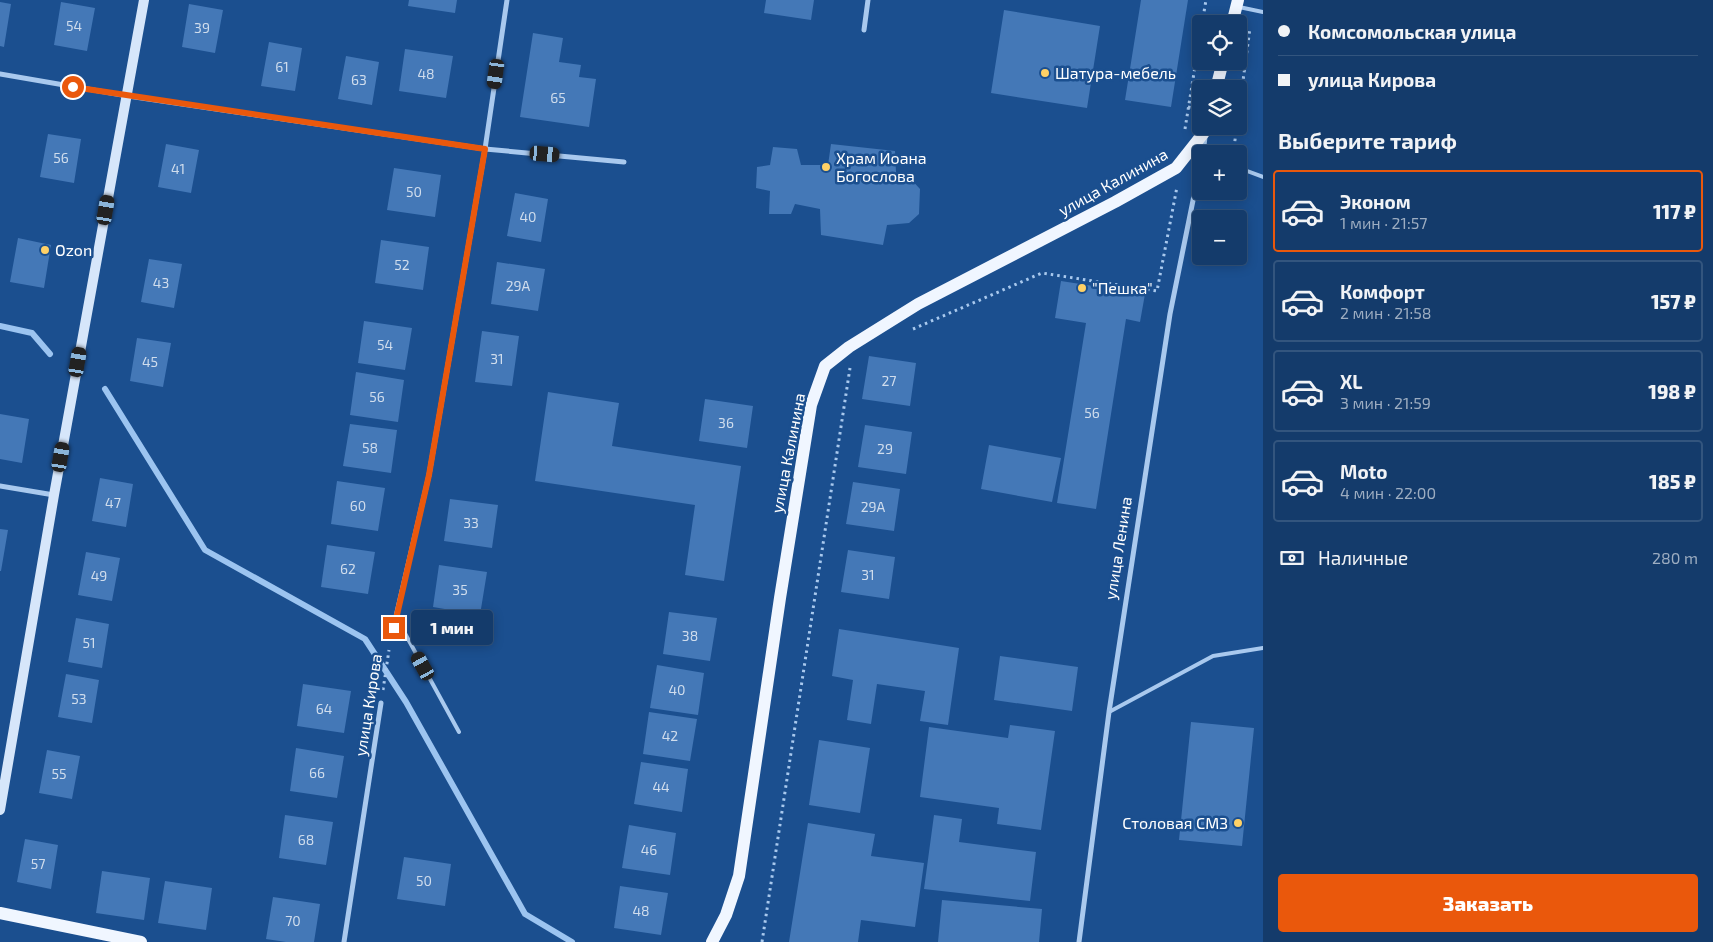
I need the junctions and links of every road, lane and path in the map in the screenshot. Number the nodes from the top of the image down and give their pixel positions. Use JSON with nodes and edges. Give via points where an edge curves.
{"nodes":[{"id":1,"x":144,"y":0,"type":"edge"},
{"id":2,"x":507,"y":0,"type":"edge"},
{"id":3,"x":868,"y":0,"type":"edge"},
{"id":4,"x":1206,"y":0,"type":"edge"},
{"id":5,"x":1237,"y":3,"type":"edge"},
{"id":6,"x":1252,"y":10,"type":"junction"},
{"id":7,"x":1263,"y":12,"type":"edge"},
{"id":8,"x":1204,"y":15,"type":"edge"},
{"id":9,"x":864,"y":30,"type":"dead end"},
{"id":10,"x":1194,"y":70,"type":"edge"},
{"id":11,"x":0,"y":74,"type":"edge"},
{"id":12,"x":1243,"y":80,"type":"edge"},
{"id":13,"x":128,"y":96,"type":"junction"},
{"id":14,"x":1188,"y":107,"type":"junction"},
{"id":15,"x":1192,"y":108,"type":"edge"},
{"id":16,"x":1202,"y":135,"type":"edge"},
{"id":17,"x":485,"y":149,"type":"junction"},
{"id":18,"x":1182,"y":160,"type":"junction"},
{"id":19,"x":624,"y":162,"type":"dead end"},
{"id":20,"x":1247,"y":171,"type":"edge"},
{"id":21,"x":1263,"y":177,"type":"edge"},
{"id":22,"x":1193,"y":200,"type":"edge"},
{"id":23,"x":906,"y":332,"type":"dead end"},
{"id":24,"x":850,"y":366,"type":"dead end"},
{"id":25,"x":0,"y":486,"type":"edge"},
{"id":26,"x":54,"y":495,"type":"junction"},
{"id":27,"x":396,"y":617,"type":"junction"},
{"id":28,"x":391,"y":638,"type":"joint"},
{"id":29,"x":1263,"y":648,"type":"edge"},
{"id":30,"x":381,"y":703,"type":"joint"},
{"id":31,"x":1109,"y":712,"type":"junction"},
{"id":32,"x":459,"y":732,"type":"dead end"},
{"id":33,"x":0,"y":810,"type":"edge"},
{"id":34,"x":0,"y":913,"type":"edge"},
{"id":35,"x":141,"y":942,"type":"edge"},
{"id":36,"x":344,"y":942,"type":"edge"},
{"id":37,"x":712,"y":942,"type":"edge"},
{"id":38,"x":762,"y":942,"type":"edge"},
{"id":39,"x":1079,"y":942,"type":"edge"}],
"edges":[{"from":1,"to":13,"type":"main road"},
{"from":2,"to":17,"type":"street","name":"улица Кирова"},
{"from":3,"to":9,"type":"street"},
{"from":4,"to":8,"type":"path"},
{"from":5,"to":6,"type":"lane"},
{"from":6,"to":7,"type":"lane"},
{"from":6,"to":12,"type":"path"},
{"from":10,"to":14,"type":"path"},
{"from":11,"to":13,"type":"street"},
{"from":13,"to":17,"type":"street"},
{"from":13,"to":26,"type":"main road"},
{"from":14,"to":15,"type":"path"},
{"from":14,"to":18,"type":"path"},
{"from":16,"to":18,"type":"main road","name":"улица Калинина"},
{"from":17,"to":19,"type":"street"},
{"from":17,"to":27,"type":"street","name":"улица Кирова","via":[[429,475]]},
{"from":18,"to":23,"type":"path","via":[[1157,292],[1042,273]]},
{"from":18,"to":37,"type":"main road","name":"улица Калинина","via":[[1176,168],[1115,202],[918,304],[825,366],[811,405],[739,876],[726,915]]},
{"from":20,"to":21,"type":"lane"},
{"from":22,"to":31,"type":"street","name":"улица Ленина","via":[[1170,314]]},
{"from":24,"to":38,"type":"path"},
{"from":25,"to":26,"type":"street"},
{"from":26,"to":33,"type":"main road"},
{"from":27,"to":28,"type":"street","name":"улица Кирова"},
{"from":27,"to":32,"type":"lane"},
{"from":28,"to":30,"type":"path","name":"улица Кирова"},
{"from":29,"to":31,"type":"lane","via":[[1213,656]]},
{"from":30,"to":36,"type":"street","name":"улица Кирова"},
{"from":31,"to":39,"type":"street","name":"улица Ленина"},
{"from":34,"to":35,"type":"main road"}]}
